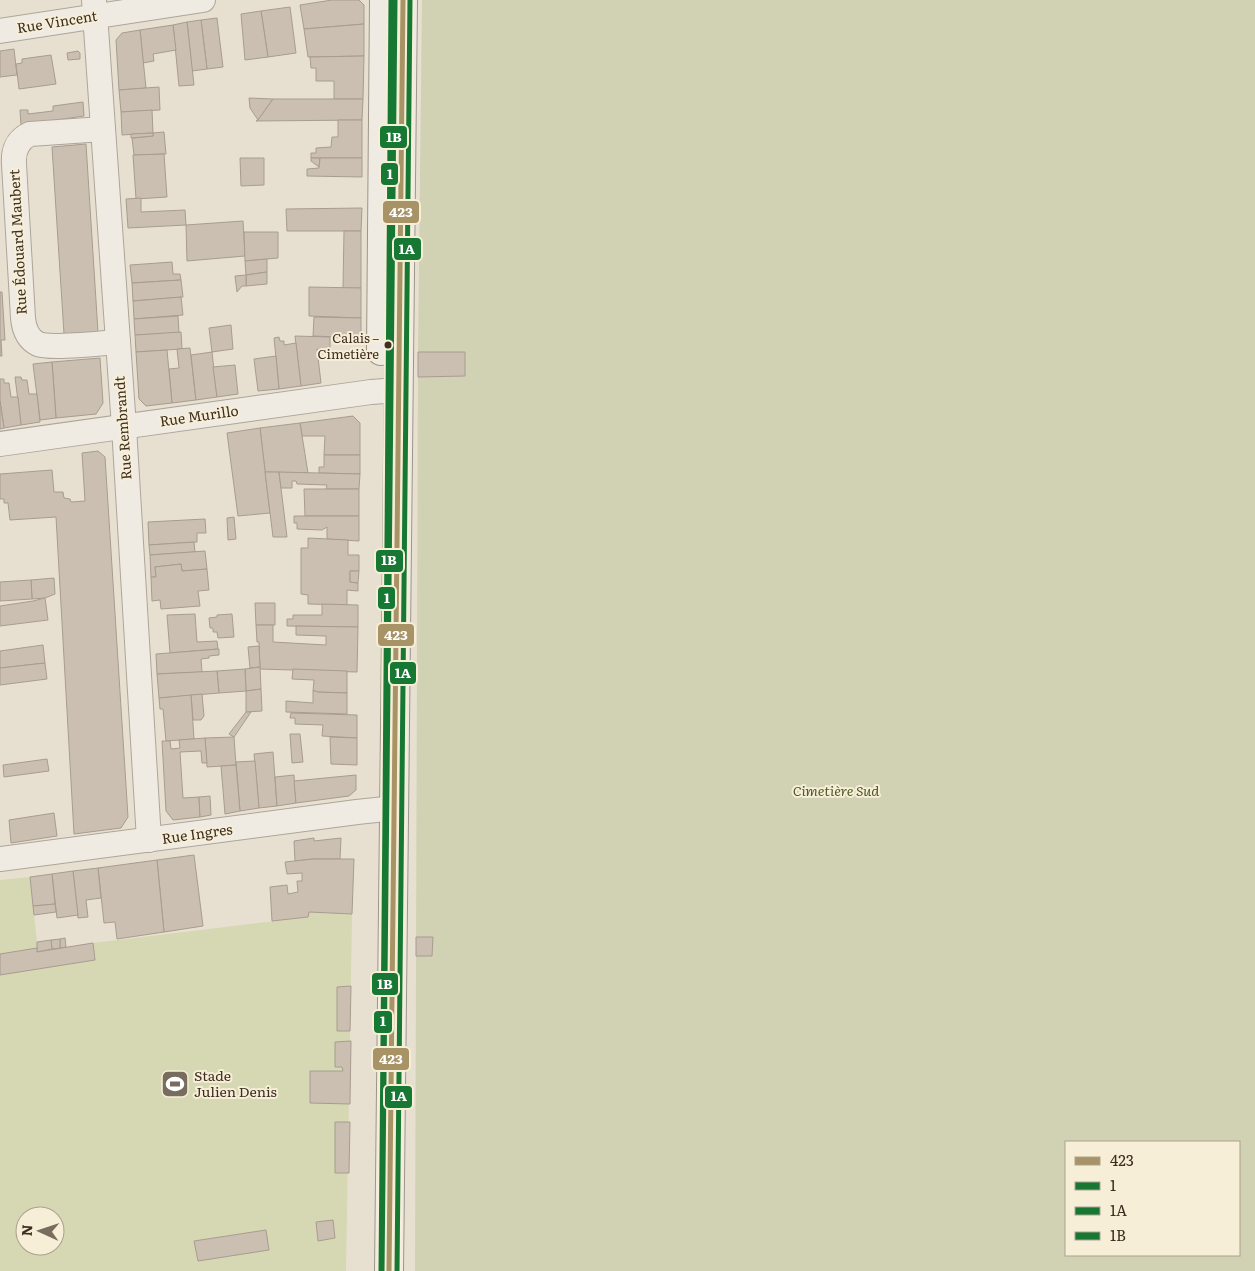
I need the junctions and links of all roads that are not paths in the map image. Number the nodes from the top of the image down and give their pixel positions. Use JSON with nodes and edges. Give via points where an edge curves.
{"nodes":[{"id":1,"x":203,"y":0,"type":"edge"},
{"id":2,"x":384,"y":0,"type":"edge"},
{"id":3,"x":403,"y":0,"type":"edge"},
{"id":4,"x":95,"y":8,"type":"edge"},
{"id":5,"x":0,"y":31,"type":"edge"},
{"id":6,"x":103,"y":129,"type":"junction"},
{"id":7,"x":118,"y":342,"type":"junction"},
{"id":8,"x":390,"y":390,"type":"junction"},
{"id":9,"x":124,"y":427,"type":"junction"},
{"id":10,"x":0,"y":444,"type":"edge"},
{"id":11,"x":386,"y":809,"type":"junction"},
{"id":12,"x":149,"y":840,"type":"junction"},
{"id":13,"x":0,"y":859,"type":"edge"},
{"id":14,"x":373,"y":1271,"type":"edge"},
{"id":15,"x":389,"y":1271,"type":"edge"}],
"edges":[{"from":1,"to":4,"type":"street","name":"Rue Vincent"},
{"from":2,"to":8,"type":"main road"},
{"from":3,"to":8,"type":"main road"},
{"from":4,"to":5,"type":"street","name":"Rue Vincent"},
{"from":4,"to":6,"type":"street","name":"Rue Rembrandt"},
{"from":6,"to":7,"type":"street","name":"Rue Rembrandt"},
{"from":6,"to":7,"type":"street","name":"Rue Édouard Maubert","via":[[30,134],[16,147],[14,164],[23,318],[28,335],[41,345]]},
{"from":7,"to":9,"type":"street","name":"Rue Rembrandt"},
{"from":8,"to":9,"type":"street","name":"Rue Murillo"},
{"from":8,"to":11,"type":"main road"},
{"from":9,"to":10,"type":"street","name":"Rue Murillo"},
{"from":9,"to":12,"type":"street","name":"Rue Rembrandt"},
{"from":11,"to":12,"type":"street","name":"Rue Ingres"},
{"from":11,"to":14,"type":"main road"},
{"from":11,"to":15,"type":"main road"},
{"from":12,"to":13,"type":"street","name":"Rue Ingres"}]}
